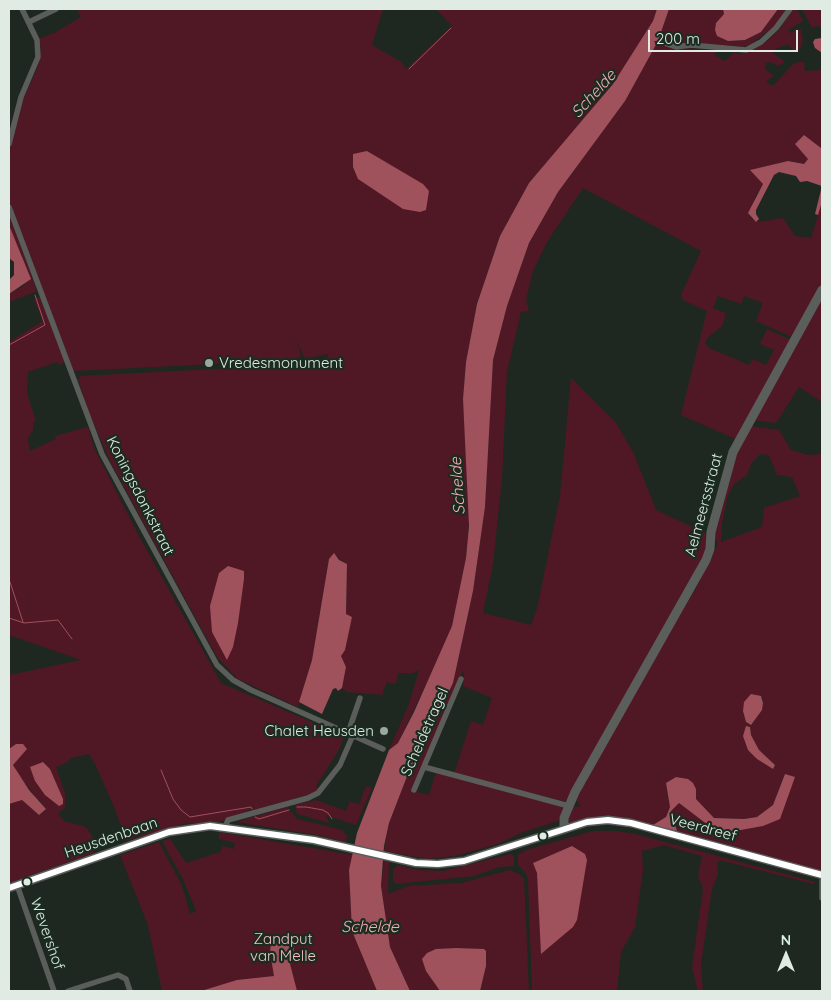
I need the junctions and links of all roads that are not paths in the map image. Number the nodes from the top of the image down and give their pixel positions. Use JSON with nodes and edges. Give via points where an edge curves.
{"nodes":[{"id":1,"x":22,"y":9,"type":"edge"},
{"id":2,"x":56,"y":9,"type":"edge"},
{"id":3,"x":790,"y":9,"type":"edge"},
{"id":4,"x":29,"y":22,"type":"junction"},
{"id":5,"x":667,"y":44,"type":"dead end"},
{"id":6,"x":9,"y":144,"type":"edge"},
{"id":7,"x":9,"y":208,"type":"edge"},
{"id":8,"x":822,"y":290,"type":"edge"},
{"id":9,"x":461,"y":681,"type":"dead end"},
{"id":10,"x":360,"y":698,"type":"dead end"},
{"id":11,"x":350,"y":734,"type":"junction"},
{"id":12,"x":383,"y":749,"type":"dead end"},
{"id":13,"x":424,"y":767,"type":"junction"},
{"id":14,"x":414,"y":790,"type":"dead end"},
{"id":15,"x":569,"y":806,"type":"junction"},
{"id":16,"x":225,"y":827,"type":"junction"},
{"id":17,"x":564,"y":829,"type":"junction"},
{"id":18,"x":714,"y":848,"type":"junction"},
{"id":19,"x":372,"y":853,"type":"joint"},
{"id":20,"x":822,"y":875,"type":"edge"},
{"id":21,"x":822,"y":881,"type":"edge"},
{"id":22,"x":13,"y":887,"type":"edge"},
{"id":23,"x":822,"y":898,"type":"edge"},
{"id":24,"x":54,"y":991,"type":"edge"},
{"id":25,"x":68,"y":991,"type":"edge"},
{"id":26,"x":130,"y":991,"type":"edge"}],
"edges":[{"from":1,"to":4,"type":"street"},
{"from":2,"to":4,"type":"street"},
{"from":3,"to":5,"type":"street","via":[[761,42],[746,50]]},
{"from":4,"to":6,"type":"street","via":[[39,48],[38,57],[21,97]]},
{"from":7,"to":11,"type":"street","name":"Koningsdonkstraat","via":[[102,454],[212,656],[233,680],[250,690]]},
{"from":8,"to":15,"type":"main road","name":"Aelmeersstraat","via":[[732,452],[706,560]]},
{"from":9,"to":13,"type":"street","name":"Scheldetragel"},
{"from":10,"to":11,"type":"street"},
{"from":11,"to":12,"type":"street"},
{"from":11,"to":16,"type":"street","via":[[340,765],[318,793],[234,818],[226,822]]},
{"from":13,"to":14,"type":"street","name":"Scheldetragel"},
{"from":13,"to":15,"type":"street"},
{"from":15,"to":17,"type":"main road"},
{"from":16,"to":19,"type":"main road","name":"Heusdenbaan"},
{"from":16,"to":22,"type":"main road","name":"Heusdenbaan","via":[[196,826],[169,832]]},
{"from":17,"to":18,"type":"main road","name":"Veerdreef","via":[[619,826]]},
{"from":17,"to":19,"type":"main road","name":"Veerdreef","via":[[449,864],[427,864]]},
{"from":18,"to":20,"type":"main road","name":"Veerdreef"},
{"from":18,"to":21,"type":"main road","name":"Veerdreef"},
{"from":21,"to":23,"type":"street"},
{"from":22,"to":24,"type":"street","name":"Wevershof"},
{"from":25,"to":26,"type":"street","via":[[118,975],[126,978]]}]}
